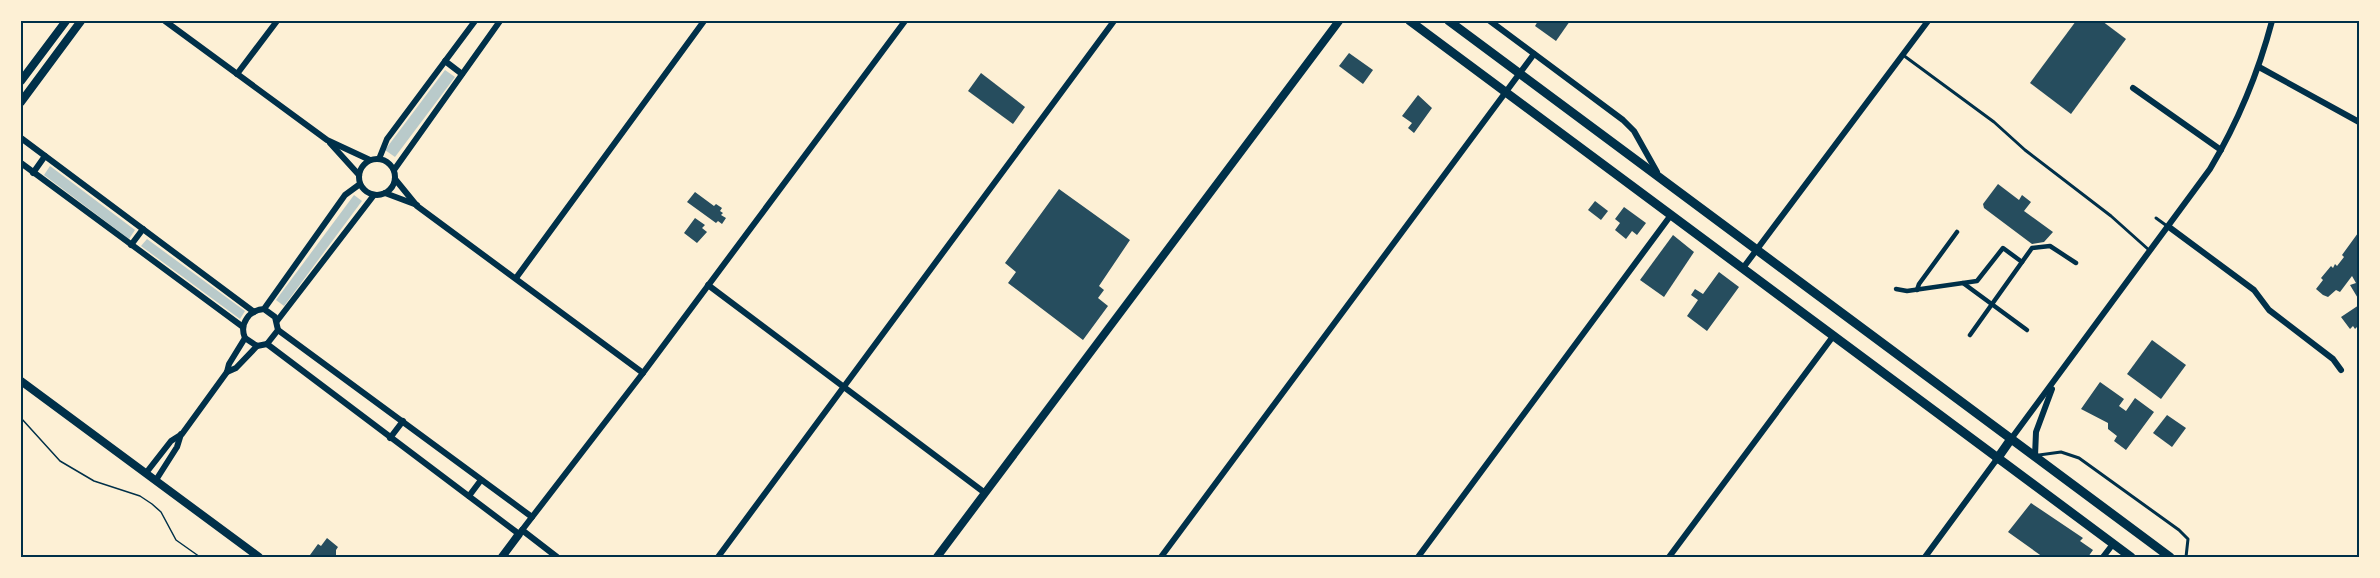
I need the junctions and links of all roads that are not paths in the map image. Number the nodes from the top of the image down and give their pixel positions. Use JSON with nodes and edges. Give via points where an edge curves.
{"nodes":[{"id":1,"x":66,"y":21,"type":"edge"},
{"id":2,"x":81,"y":21,"type":"edge"},
{"id":3,"x":165,"y":21,"type":"edge"},
{"id":4,"x":277,"y":21,"type":"edge"},
{"id":5,"x":475,"y":21,"type":"edge"},
{"id":6,"x":500,"y":21,"type":"edge"},
{"id":7,"x":704,"y":21,"type":"edge"},
{"id":8,"x":905,"y":21,"type":"edge"},
{"id":9,"x":1114,"y":21,"type":"edge"},
{"id":10,"x":1339,"y":21,"type":"edge"},
{"id":11,"x":1410,"y":21,"type":"edge"},
{"id":12,"x":1449,"y":21,"type":"edge"},
{"id":13,"x":1490,"y":21,"type":"edge"},
{"id":14,"x":1928,"y":21,"type":"edge"},
{"id":15,"x":2272,"y":21,"type":"edge"},
{"id":16,"x":1534,"y":54,"type":"junction"},
{"id":17,"x":1903,"y":55,"type":"junction"},
{"id":18,"x":445,"y":61,"type":"junction"},
{"id":19,"x":2259,"y":67,"type":"junction"},
{"id":20,"x":237,"y":74,"type":"junction"},
{"id":21,"x":462,"y":74,"type":"junction"},
{"id":22,"x":1520,"y":74,"type":"junction"},
{"id":23,"x":21,"y":81,"type":"edge"},
{"id":24,"x":2133,"y":88,"type":"dead end"},
{"id":25,"x":1506,"y":92,"type":"junction"},
{"id":26,"x":21,"y":102,"type":"edge"},
{"id":27,"x":2359,"y":122,"type":"edge"},
{"id":28,"x":21,"y":138,"type":"edge"},
{"id":29,"x":327,"y":140,"type":"junction"},
{"id":30,"x":2221,"y":150,"type":"junction"},
{"id":31,"x":45,"y":156,"type":"junction"},
{"id":32,"x":379,"y":159,"type":"junction"},
{"id":33,"x":370,"y":160,"type":"junction"},
{"id":34,"x":21,"y":163,"type":"edge"},
{"id":35,"x":394,"y":170,"type":"junction"},
{"id":36,"x":33,"y":173,"type":"junction"},
{"id":37,"x":359,"y":175,"type":"junction"},
{"id":38,"x":395,"y":179,"type":"junction"},
{"id":39,"x":1662,"y":180,"type":"junction"},
{"id":40,"x":360,"y":184,"type":"junction"},
{"id":41,"x":385,"y":193,"type":"junction"},
{"id":42,"x":374,"y":195,"type":"junction"},
{"id":43,"x":417,"y":206,"type":"junction"},
{"id":44,"x":1671,"y":215,"type":"junction"},
{"id":45,"x":2156,"y":218,"type":"dead end"},
{"id":46,"x":2169,"y":227,"type":"junction"},
{"id":47,"x":143,"y":229,"type":"junction"},
{"id":48,"x":1957,"y":232,"type":"dead end"},
{"id":49,"x":131,"y":245,"type":"junction"},
{"id":50,"x":1757,"y":250,"type":"junction"},
{"id":51,"x":2151,"y":251,"type":"junction"},
{"id":52,"x":2022,"y":262,"type":"junction"},
{"id":53,"x":2076,"y":263,"type":"dead end"},
{"id":54,"x":1743,"y":268,"type":"junction"},
{"id":55,"x":516,"y":278,"type":"junction"},
{"id":56,"x":1963,"y":282,"type":"junction"},
{"id":57,"x":708,"y":285,"type":"junction"},
{"id":58,"x":1896,"y":289,"type":"dead end"},
{"id":59,"x":1917,"y":290,"type":"junction"},
{"id":60,"x":1992,"y":304,"type":"junction"},
{"id":61,"x":264,"y":309,"type":"junction"},
{"id":62,"x":254,"y":312,"type":"junction"},
{"id":63,"x":277,"y":321,"type":"junction"},
{"id":64,"x":243,"y":327,"type":"junction"},
{"id":65,"x":278,"y":330,"type":"junction"},
{"id":66,"x":2027,"y":330,"type":"dead end"},
{"id":67,"x":1834,"y":335,"type":"junction"},
{"id":68,"x":1970,"y":335,"type":"dead end"},
{"id":69,"x":245,"y":338,"type":"junction"},
{"id":70,"x":267,"y":344,"type":"junction"},
{"id":71,"x":257,"y":346,"type":"junction"},
{"id":72,"x":2062,"y":370,"type":"junction"},
{"id":73,"x":2341,"y":370,"type":"dead end"},
{"id":74,"x":227,"y":372,"type":"junction"},
{"id":75,"x":643,"y":373,"type":"junction"},
{"id":76,"x":21,"y":381,"type":"edge"},
{"id":77,"x":843,"y":387,"type":"junction"},
{"id":78,"x":403,"y":421,"type":"junction"},
{"id":79,"x":182,"y":434,"type":"junction"},
{"id":80,"x":390,"y":438,"type":"junction"},
{"id":81,"x":2011,"y":439,"type":"junction"},
{"id":82,"x":2035,"y":456,"type":"junction"},
{"id":83,"x":1997,"y":459,"type":"junction"},
{"id":84,"x":146,"y":473,"type":"junction"},
{"id":85,"x":156,"y":480,"type":"junction"},
{"id":86,"x":482,"y":480,"type":"junction"},
{"id":87,"x":985,"y":493,"type":"junction"},
{"id":88,"x":469,"y":496,"type":"junction"},
{"id":89,"x":532,"y":518,"type":"junction"},
{"id":90,"x":520,"y":532,"type":"junction"},
{"id":91,"x":2113,"y":543,"type":"junction"},
{"id":92,"x":259,"y":557,"type":"edge"},
{"id":93,"x":502,"y":557,"type":"edge"},
{"id":94,"x":557,"y":557,"type":"edge"},
{"id":95,"x":718,"y":557,"type":"edge"},
{"id":96,"x":937,"y":557,"type":"edge"},
{"id":97,"x":1161,"y":557,"type":"edge"},
{"id":98,"x":1418,"y":557,"type":"edge"},
{"id":99,"x":1669,"y":557,"type":"edge"},
{"id":100,"x":1924,"y":557,"type":"edge"},
{"id":101,"x":2103,"y":557,"type":"edge"},
{"id":102,"x":2131,"y":557,"type":"edge"},
{"id":103,"x":2170,"y":557,"type":"edge"},
{"id":104,"x":2186,"y":557,"type":"edge"}],
"edges":[{"from":1,"to":23,"type":"street"},
{"from":2,"to":26,"type":"street"},
{"from":3,"to":20,"type":"street"},
{"from":4,"to":20,"type":"street"},
{"from":5,"to":18,"type":"street"},
{"from":6,"to":21,"type":"street"},
{"from":7,"to":55,"type":"street"},
{"from":8,"to":57,"type":"street"},
{"from":9,"to":77,"type":"street"},
{"from":10,"to":87,"type":"street"},
{"from":11,"to":25,"type":"main road"},
{"from":12,"to":22,"type":"main road"},
{"from":13,"to":16,"type":"street"},
{"from":14,"to":17,"type":"street"},
{"from":15,"to":19,"type":"street"},
{"from":16,"to":22,"type":"street"},
{"from":16,"to":39,"type":"street","via":[[1623,120],[1634,131]]},
{"from":17,"to":50,"type":"street"},
{"from":17,"to":51,"type":"lane","via":[[1994,122]]},
{"from":18,"to":21,"type":"street"},
{"from":18,"to":32,"type":"street","via":[[387,139]]},
{"from":19,"to":27,"type":"street"},
{"from":19,"to":30,"type":"street"},
{"from":20,"to":29,"type":"street"},
{"from":21,"to":35,"type":"street"},
{"from":22,"to":25,"type":"street"},
{"from":22,"to":39,"type":"main road"},
{"from":24,"to":30,"type":"street"},
{"from":25,"to":44,"type":"main road"},
{"from":25,"to":97,"type":"street"},
{"from":28,"to":31,"type":"street"},
{"from":29,"to":33,"type":"street"},
{"from":29,"to":37,"type":"street"},
{"from":30,"to":46,"type":"street"},
{"from":31,"to":36,"type":"street"},
{"from":31,"to":47,"type":"street"},
{"from":32,"to":33,"type":"street"},
{"from":32,"to":35,"type":"street"},
{"from":33,"to":37,"type":"street"},
{"from":34,"to":36,"type":"street"},
{"from":35,"to":38,"type":"street"},
{"from":36,"to":49,"type":"street"},
{"from":37,"to":40,"type":"street"},
{"from":38,"to":41,"type":"street"},
{"from":38,"to":43,"type":"street"},
{"from":39,"to":50,"type":"main road"},
{"from":40,"to":42,"type":"street"},
{"from":40,"to":61,"type":"street","via":[[345,195]]},
{"from":41,"to":42,"type":"street"},
{"from":41,"to":43,"type":"street"},
{"from":42,"to":63,"type":"street"},
{"from":43,"to":55,"type":"street"},
{"from":44,"to":54,"type":"main road"},
{"from":44,"to":98,"type":"street"},
{"from":45,"to":46,"type":"lane"},
{"from":46,"to":51,"type":"street"},
{"from":46,"to":73,"type":"street","via":[[2247,284],[2269,310],[2333,359]]},
{"from":47,"to":49,"type":"street"},
{"from":47,"to":62,"type":"street"},
{"from":48,"to":59,"type":"street"},
{"from":49,"to":64,"type":"street"},
{"from":50,"to":54,"type":"street"},
{"from":50,"to":81,"type":"main road"},
{"from":51,"to":72,"type":"street"},
{"from":52,"to":53,"type":"street","via":[[2032,248],[2050,246]]},
{"from":52,"to":56,"type":"street","via":[[2003,248],[1977,281]]},
{"from":52,"to":60,"type":"street"},
{"from":54,"to":67,"type":"main road"},
{"from":55,"to":75,"type":"street"},
{"from":56,"to":59,"type":"street"},
{"from":56,"to":60,"type":"street"},
{"from":57,"to":75,"type":"street"},
{"from":57,"to":77,"type":"street"},
{"from":58,"to":59,"type":"street"},
{"from":60,"to":66,"type":"street"},
{"from":60,"to":68,"type":"street"},
{"from":61,"to":62,"type":"street"},
{"from":61,"to":63,"type":"street"},
{"from":62,"to":64,"type":"street"},
{"from":63,"to":65,"type":"street"},
{"from":64,"to":69,"type":"street"},
{"from":65,"to":70,"type":"street"},
{"from":65,"to":78,"type":"street"},
{"from":67,"to":83,"type":"main road"},
{"from":67,"to":99,"type":"street"},
{"from":69,"to":71,"type":"street"},
{"from":69,"to":74,"type":"street"},
{"from":70,"to":71,"type":"street"},
{"from":70,"to":80,"type":"street"},
{"from":71,"to":74,"type":"street"},
{"from":72,"to":81,"type":"street"},
{"from":72,"to":82,"type":"street","via":[[2041,414]]},
{"from":74,"to":79,"type":"street"},
{"from":75,"to":89,"type":"street"},
{"from":76,"to":84,"type":"street"},
{"from":77,"to":87,"type":"street"},
{"from":77,"to":95,"type":"street"},
{"from":78,"to":80,"type":"street"},
{"from":78,"to":86,"type":"street"},
{"from":79,"to":84,"type":"street","via":[[171,441]]},
{"from":79,"to":85,"type":"street"},
{"from":80,"to":88,"type":"street"},
{"from":81,"to":82,"type":"main road"},
{"from":81,"to":83,"type":"main road"},
{"from":82,"to":103,"type":"main road"},
{"from":82,"to":104,"type":"lane","via":[[2061,452],[2079,458],[2179,530],[2188,539]]},
{"from":83,"to":91,"type":"main road"},
{"from":83,"to":100,"type":"street"},
{"from":84,"to":85,"type":"street"},
{"from":85,"to":92,"type":"street"},
{"from":86,"to":88,"type":"street"},
{"from":86,"to":89,"type":"street"},
{"from":87,"to":96,"type":"street"},
{"from":88,"to":90,"type":"street"},
{"from":89,"to":90,"type":"street"},
{"from":90,"to":93,"type":"street"},
{"from":90,"to":94,"type":"street"},
{"from":91,"to":101,"type":"street"},
{"from":91,"to":102,"type":"main road"}]}
